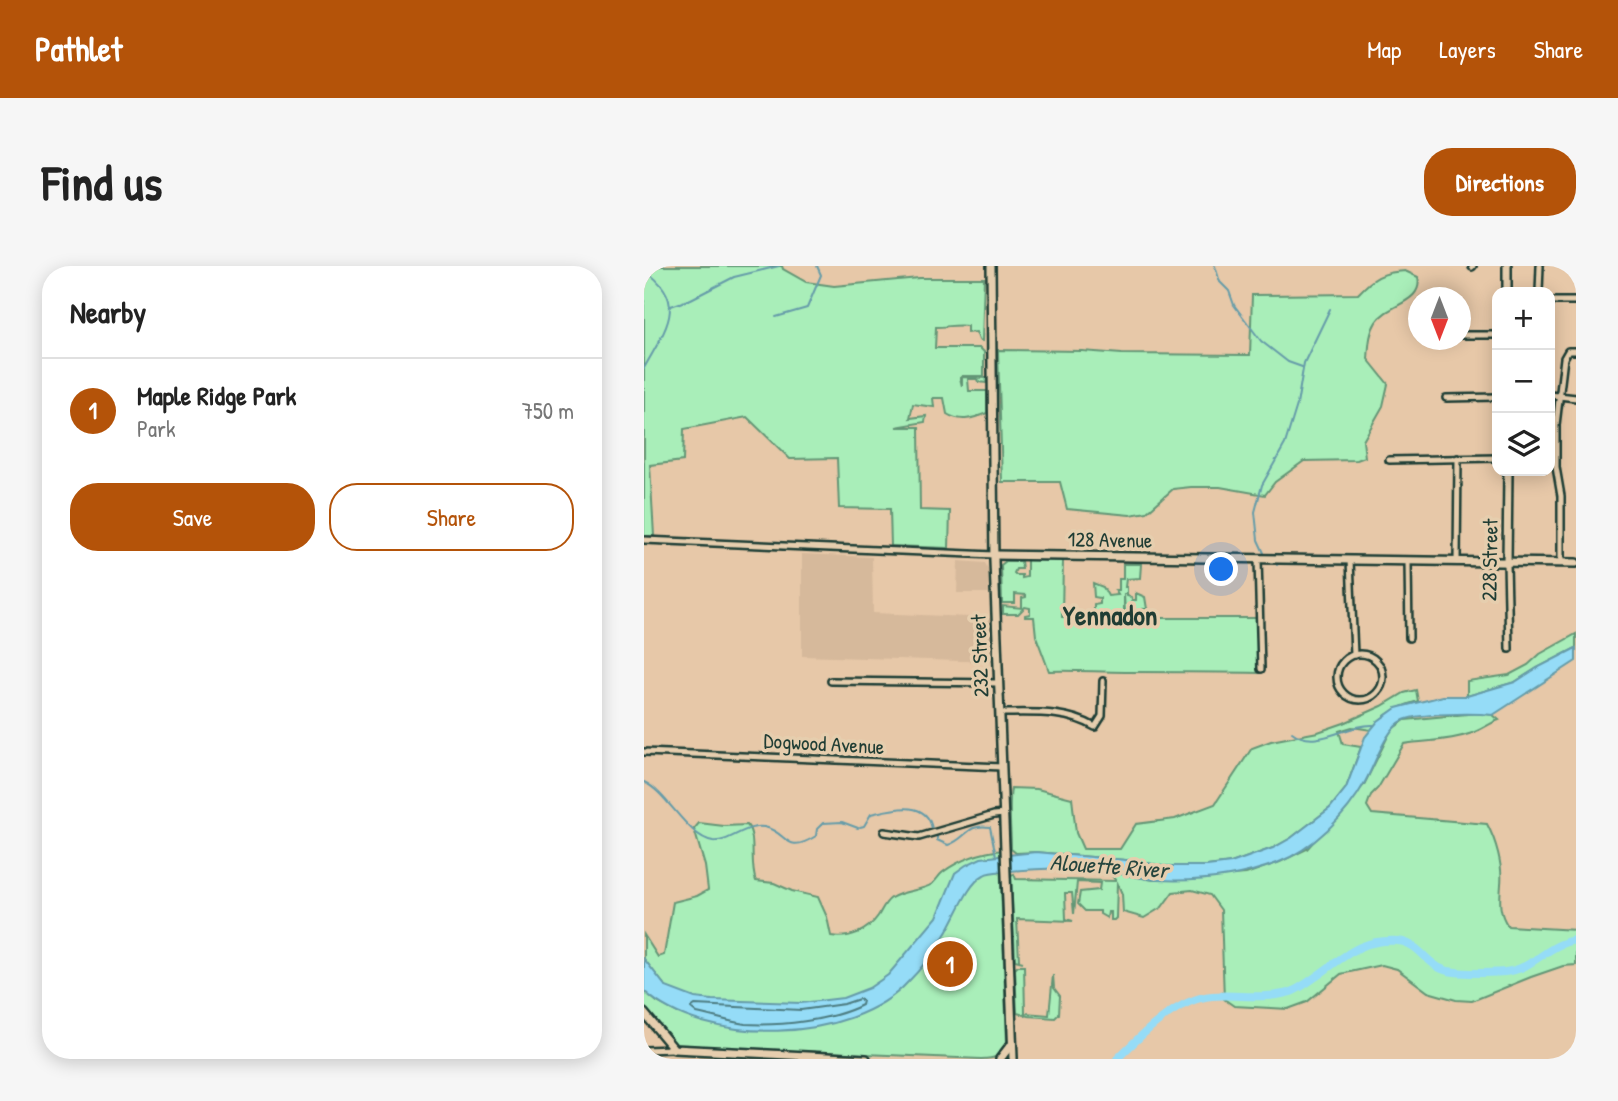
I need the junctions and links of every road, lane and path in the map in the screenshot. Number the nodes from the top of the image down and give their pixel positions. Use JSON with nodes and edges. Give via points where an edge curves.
{"nodes":[{"id":1,"x":991,"y":266,"type":"edge"},
{"id":2,"x":1507,"y":266,"type":"edge"},
{"id":3,"x":1541,"y":266,"type":"edge"},
{"id":4,"x":1507,"y":287,"type":"edge"},
{"id":5,"x":1539,"y":287,"type":"edge"},
{"id":6,"x":1555,"y":301,"type":"edge"},
{"id":7,"x":1576,"y":301,"type":"edge"},
{"id":8,"x":1471,"y":335,"type":"edge"},
{"id":9,"x":1492,"y":335,"type":"edge"},
{"id":10,"x":1576,"y":351,"type":"edge"},
{"id":11,"x":1555,"y":396,"type":"edge"},
{"id":12,"x":1558,"y":396,"type":"junction"},
{"id":13,"x":1492,"y":397,"type":"edge"},
{"id":14,"x":1446,"y":398,"type":"dead end"},
{"id":15,"x":1576,"y":398,"type":"edge"},
{"id":16,"x":1458,"y":458,"type":"junction"},
{"id":17,"x":1492,"y":458,"type":"edge"},
{"id":18,"x":1389,"y":460,"type":"dead end"},
{"id":19,"x":1508,"y":476,"type":"edge"},
{"id":20,"x":644,"y":540,"type":"edge"},
{"id":21,"x":994,"y":555,"type":"junction"},
{"id":22,"x":1258,"y":559,"type":"junction"},
{"id":23,"x":1350,"y":560,"type":"junction"},
{"id":24,"x":1408,"y":561,"type":"junction"},
{"id":25,"x":1457,"y":562,"type":"junction"},
{"id":26,"x":1507,"y":563,"type":"junction"},
{"id":27,"x":1561,"y":563,"type":"junction"},
{"id":28,"x":1576,"y":563,"type":"edge"},
{"id":29,"x":1409,"y":638,"type":"dead end"},
{"id":30,"x":1509,"y":649,"type":"dead end"},
{"id":31,"x":1354,"y":655,"type":"junction"},
{"id":32,"x":1261,"y":669,"type":"dead end"},
{"id":33,"x":831,"y":681,"type":"dead end"},
{"id":34,"x":1103,"y":681,"type":"dead end"},
{"id":35,"x":999,"y":683,"type":"junction"},
{"id":36,"x":1000,"y":713,"type":"junction"},
{"id":37,"x":644,"y":752,"type":"edge"},
{"id":38,"x":1002,"y":767,"type":"junction"},
{"id":39,"x":1003,"y":814,"type":"junction"},
{"id":40,"x":884,"y":832,"type":"dead end"},
{"id":41,"x":644,"y":1013,"type":"edge"},
{"id":42,"x":1011,"y":1044,"type":"junction"},
{"id":43,"x":674,"y":1049,"type":"junction"},
{"id":44,"x":644,"y":1050,"type":"edge"},
{"id":45,"x":727,"y":1056,"type":"edge"},
{"id":46,"x":832,"y":1058,"type":"edge"},
{"id":47,"x":1001,"y":1058,"type":"edge"},
{"id":48,"x":1013,"y":1058,"type":"edge"},
{"id":49,"x":866,"y":1059,"type":"edge"}],
"edges":[{"from":1,"to":21,"type":"street","name":"232 Street"},
{"from":2,"to":4,"type":"street"},
{"from":3,"to":5,"type":"street"},
{"from":6,"to":7,"type":"street"},
{"from":8,"to":9,"type":"street"},
{"from":10,"to":12,"type":"street","via":[[1568,351],[1564,358]]},
{"from":11,"to":12,"type":"street"},
{"from":12,"to":15,"type":"street"},
{"from":12,"to":27,"type":"street"},
{"from":13,"to":14,"type":"street"},
{"from":16,"to":17,"type":"street"},
{"from":16,"to":18,"type":"street"},
{"from":16,"to":25,"type":"street"},
{"from":19,"to":26,"type":"street","name":"228 Street"},
{"from":20,"to":21,"type":"street","name":"128 Avenue"},
{"from":21,"to":22,"type":"street","name":"128 Avenue"},
{"from":21,"to":35,"type":"street","name":"232 Street"},
{"from":22,"to":23,"type":"street","name":"128 Avenue"},
{"from":22,"to":32,"type":"street"},
{"from":23,"to":24,"type":"street","name":"128 Avenue"},
{"from":23,"to":31,"type":"street"},
{"from":24,"to":25,"type":"street","name":"128 Avenue"},
{"from":24,"to":29,"type":"street"},
{"from":25,"to":26,"type":"street","name":"128 Avenue"},
{"from":26,"to":27,"type":"street","name":"128 Avenue"},
{"from":26,"to":30,"type":"street","name":"228 Street"},
{"from":27,"to":28,"type":"street","name":"128 Avenue"},
{"from":31,"to":31,"type":"street","via":[[1339,667],[1339,686],[1352,699],[1367,700],[1384,680],[1381,666],[1373,657]]},
{"from":33,"to":35,"type":"street"},
{"from":34,"to":36,"type":"street","via":[[1102,716],[1095,727],[1077,717]]},
{"from":35,"to":36,"type":"street","name":"232 Street"},
{"from":36,"to":38,"type":"street","name":"232 Street"},
{"from":37,"to":38,"type":"street","name":"Dogwood Avenue"},
{"from":38,"to":39,"type":"street","name":"232 Street"},
{"from":39,"to":40,"type":"street","via":[[919,837]]},
{"from":39,"to":42,"type":"street","name":"232 Street"},
{"from":41,"to":43,"type":"street"},
{"from":42,"to":47,"type":"street"},
{"from":42,"to":48,"type":"street","name":"232 Street"},
{"from":43,"to":44,"type":"street"},
{"from":43,"to":45,"type":"street"},
{"from":45,"to":46,"type":"street"},
{"from":46,"to":49,"type":"street"},
{"from":47,"to":48,"type":"street"}]}
